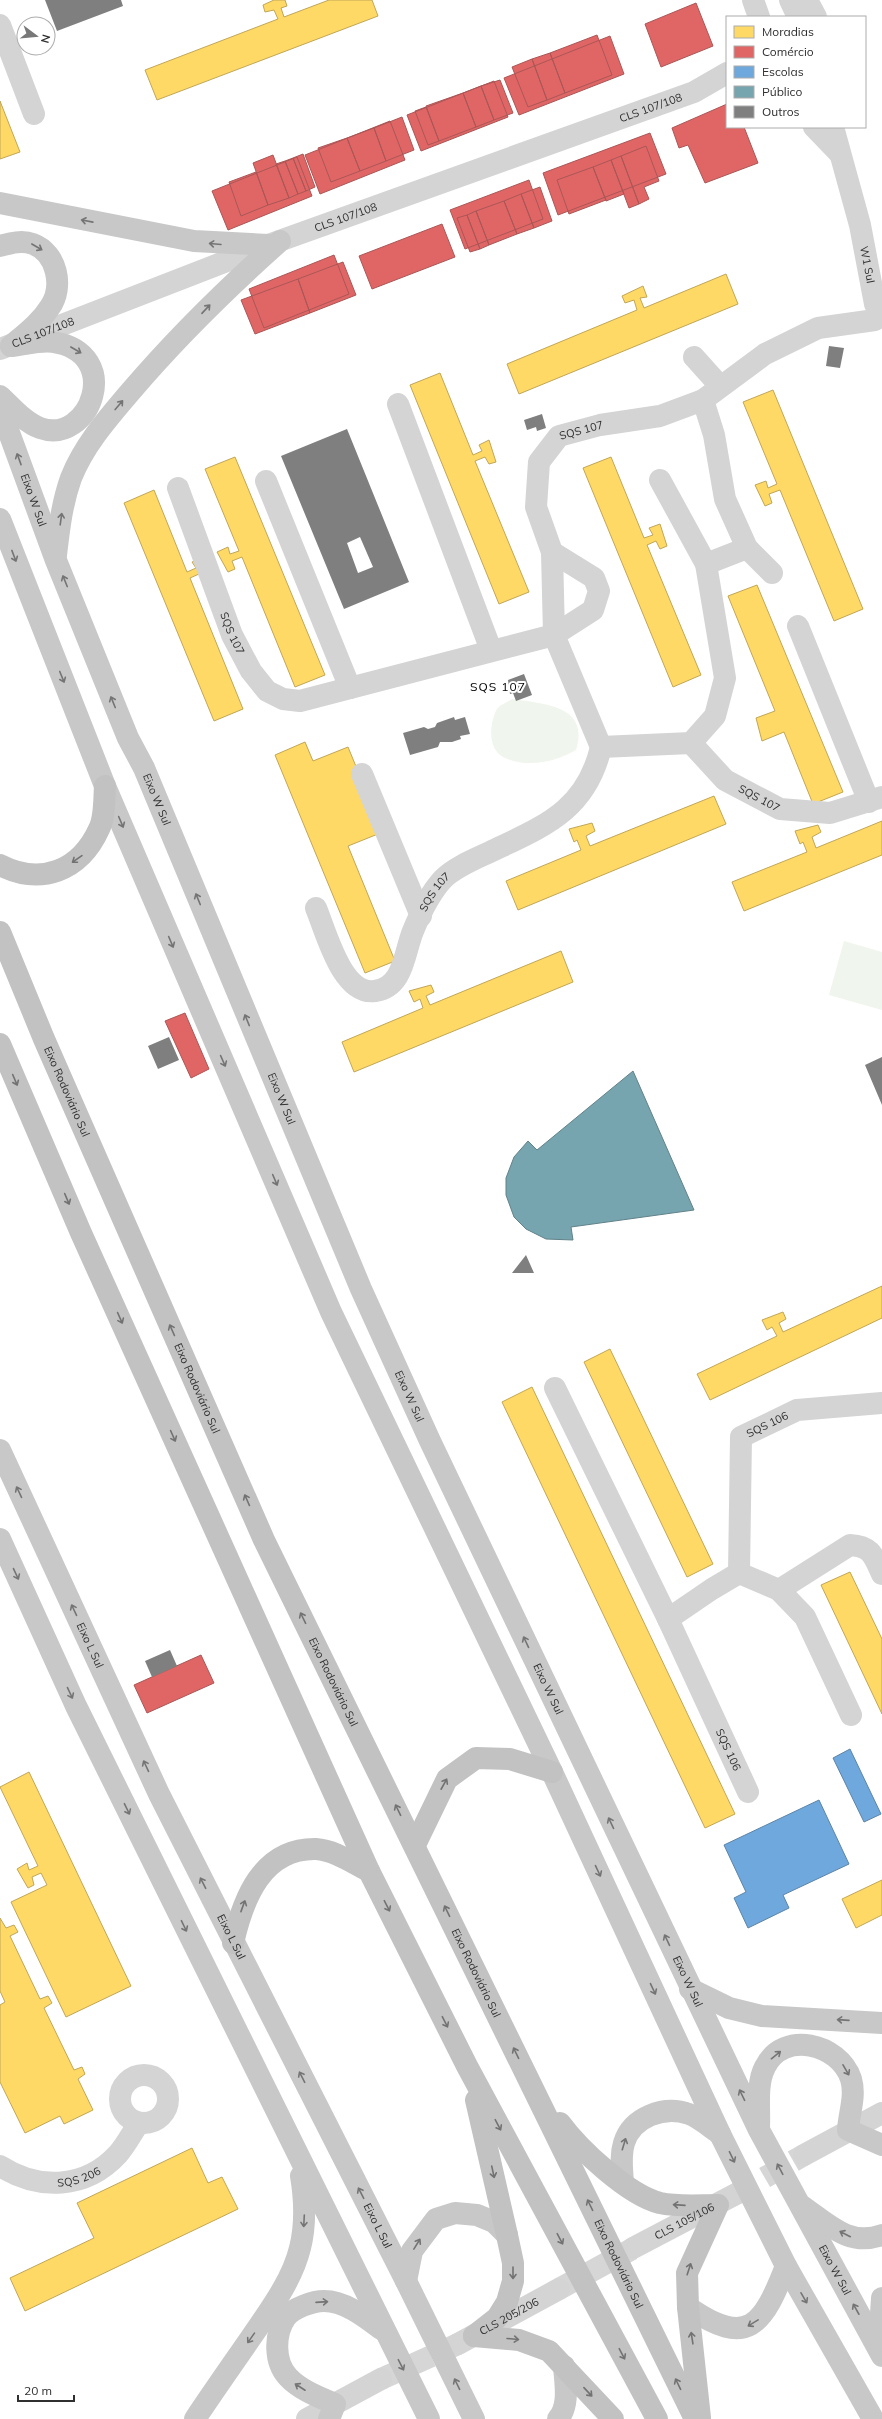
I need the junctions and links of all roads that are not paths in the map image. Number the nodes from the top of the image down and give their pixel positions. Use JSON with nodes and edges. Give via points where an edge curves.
{"nodes":[{"id":1,"x":753,"y":0,"type":"edge"},
{"id":2,"x":790,"y":0,"type":"edge"},
{"id":3,"x":807,"y":0,"type":"edge"},
{"id":4,"x":751,"y":16,"type":"edge"},
{"id":5,"x":759,"y":16,"type":"edge"},
{"id":6,"x":798,"y":16,"type":"edge"},
{"id":7,"x":815,"y":16,"type":"edge"},
{"id":8,"x":0,"y":25,"type":"edge"},
{"id":9,"x":726,"y":77,"type":"edge"},
{"id":10,"x":34,"y":114,"type":"dead end"},
{"id":11,"x":815,"y":128,"type":"edge"},
{"id":12,"x":833,"y":128,"type":"edge"},
{"id":13,"x":839,"y":153,"type":"junction"},
{"id":14,"x":0,"y":203,"type":"edge"},
{"id":15,"x":274,"y":243,"type":"junction"},
{"id":16,"x":875,"y":244,"type":"edge"},
{"id":17,"x":0,"y":246,"type":"edge"},
{"id":18,"x":879,"y":318,"type":"edge"},
{"id":19,"x":5,"y":348,"type":"edge"},
{"id":20,"x":694,"y":357,"type":"dead end"},
{"id":21,"x":720,"y":386,"type":"junction"},
{"id":22,"x":0,"y":396,"type":"edge"},
{"id":23,"x":703,"y":400,"type":"junction"},
{"id":24,"x":398,"y":404,"type":"dead end"},
{"id":25,"x":0,"y":408,"type":"edge"},
{"id":26,"x":660,"y":480,"type":"dead end"},
{"id":27,"x":266,"y":481,"type":"dead end"},
{"id":28,"x":178,"y":488,"type":"dead end"},
{"id":29,"x":0,"y":519,"type":"edge"},
{"id":30,"x":747,"y":548,"type":"junction"},
{"id":31,"x":552,"y":552,"type":"junction"},
{"id":32,"x":55,"y":558,"type":"junction"},
{"id":33,"x":706,"y":564,"type":"junction"},
{"id":34,"x":772,"y":573,"type":"dead end"},
{"id":35,"x":798,"y":626,"type":"dead end"},
{"id":36,"x":554,"y":634,"type":"junction"},
{"id":37,"x":491,"y":650,"type":"junction"},
{"id":38,"x":350,"y":688,"type":"junction"},
{"id":39,"x":691,"y":743,"type":"junction"},
{"id":40,"x":601,"y":747,"type":"junction"},
{"id":41,"x":362,"y":774,"type":"dead end"},
{"id":42,"x":105,"y":786,"type":"junction"},
{"id":43,"x":875,"y":799,"type":"edge"},
{"id":44,"x":0,"y":865,"type":"edge"},
{"id":45,"x":316,"y":908,"type":"dead end"},
{"id":46,"x":421,"y":916,"type":"junction"},
{"id":47,"x":0,"y":932,"type":"edge"},
{"id":48,"x":0,"y":1044,"type":"edge"},
{"id":49,"x":555,"y":1388,"type":"dead end"},
{"id":50,"x":882,"y":1403,"type":"edge"},
{"id":51,"x":0,"y":1450,"type":"edge"},
{"id":52,"x":0,"y":1539,"type":"edge"},
{"id":53,"x":739,"y":1573,"type":"junction"},
{"id":54,"x":882,"y":1574,"type":"edge"},
{"id":55,"x":779,"y":1590,"type":"junction"},
{"id":56,"x":668,"y":1619,"type":"junction"},
{"id":57,"x":851,"y":1715,"type":"dead end"},
{"id":58,"x":552,"y":1772,"type":"junction"},
{"id":59,"x":748,"y":1792,"type":"dead end"},
{"id":60,"x":415,"y":1844,"type":"junction"},
{"id":61,"x":369,"y":1871,"type":"junction"},
{"id":62,"x":233,"y":1943,"type":"junction"},
{"id":63,"x":690,"y":1988,"type":"junction"},
{"id":64,"x":882,"y":2023,"type":"edge"},
{"id":65,"x":467,"y":2066,"type":"junction"},
{"id":66,"x":533,"y":2088,"type":"junction"},
{"id":67,"x":882,"y":2113,"type":"edge"},
{"id":68,"x":139,"y":2123,"type":"dead end"},
{"id":69,"x":759,"y":2130,"type":"junction"},
{"id":70,"x":848,"y":2130,"type":"junction"},
{"id":71,"x":720,"y":2134,"type":"junction"},
{"id":72,"x":882,"y":2145,"type":"edge"},
{"id":73,"x":297,"y":2155,"type":"junction"},
{"id":74,"x":804,"y":2155,"type":"tunnel mouth"},
{"id":75,"x":0,"y":2166,"type":"edge"},
{"id":76,"x":623,"y":2182,"type":"junction"},
{"id":77,"x":727,"y":2200,"type":"junction"},
{"id":78,"x":798,"y":2203,"type":"junction"},
{"id":79,"x":507,"y":2235,"type":"junction"},
{"id":80,"x":882,"y":2235,"type":"edge"},
{"id":81,"x":633,"y":2248,"type":"tunnel mouth"},
{"id":82,"x":786,"y":2266,"type":"junction"},
{"id":83,"x":406,"y":2281,"type":"junction"},
{"id":84,"x":559,"y":2289,"type":"tunnel mouth"},
{"id":85,"x":882,"y":2298,"type":"edge"},
{"id":86,"x":688,"y":2307,"type":"junction"},
{"id":87,"x":383,"y":2331,"type":"junction"},
{"id":88,"x":466,"y":2340,"type":"junction"},
{"id":89,"x":882,"y":2342,"type":"edge"},
{"id":90,"x":882,"y":2356,"type":"edge"},
{"id":91,"x":564,"y":2366,"type":"junction"},
{"id":92,"x":381,"y":2379,"type":"tunnel mouth"},
{"id":93,"x":332,"y":2412,"type":"edge"},
{"id":94,"x":425,"y":2415,"type":"edge"},
{"id":95,"x":195,"y":2419,"type":"edge"},
{"id":96,"x":307,"y":2419,"type":"edge"},
{"id":97,"x":474,"y":2419,"type":"edge"},
{"id":98,"x":558,"y":2419,"type":"edge"},
{"id":99,"x":613,"y":2419,"type":"edge"},
{"id":100,"x":657,"y":2419,"type":"edge"},
{"id":101,"x":696,"y":2419,"type":"edge"},
{"id":102,"x":700,"y":2419,"type":"edge"},
{"id":103,"x":872,"y":2419,"type":"edge"}],
"edges":[{"from":1,"to":4,"type":"street"},
{"from":1,"to":5,"type":"street"},
{"from":2,"to":6,"type":"street"},
{"from":3,"to":7,"type":"street"},
{"from":8,"to":10,"type":"street"},
{"from":9,"to":15,"type":"street","name":"CLS 107/108","via":[[694,92]]},
{"from":11,"to":13,"type":"street","name":"W1 Sul"},
{"from":12,"to":13,"type":"street","name":"W1 Sul"},
{"from":13,"to":16,"type":"street","name":"W1 Sul"},
{"from":15,"to":14,"type":"main road","one_way":true,"via":[[194,241]]},
{"from":15,"to":19,"type":"street","name":"CLS 107/108"},
{"from":32,"to":15,"type":"main road","one_way":true,"via":[[62,513],[72,478],[87,446],[163,354],[212,302]]},
{"from":16,"to":18,"type":"street","name":"W1 Sul"},
{"from":17,"to":19,"type":"main road","one_way":true,"via":[[18,241],[34,244],[47,254],[57,272],[57,289],[51,306],[36,325]]},
{"from":18,"to":21,"type":"street","name":"SQS 107","via":[[818,328],[765,354]]},
{"from":19,"to":22,"type":"main road","one_way":true,"via":[[52,342],[69,346],[83,354],[92,367],[94,387],[89,406],[79,421],[60,429],[41,428],[20,416]]},
{"from":20,"to":21,"type":"street"},
{"from":21,"to":23,"type":"street","name":"SQS 107"},
{"from":23,"to":30,"type":"street","via":[[714,435],[725,499]]},
{"from":23,"to":31,"type":"street","name":"SQS 107","via":[[660,416],[600,425],[559,436],[538,462],[535,489],[536,507]]},
{"from":24,"to":37,"type":"street"},
{"from":32,"to":25,"type":"main road","name":"Eixo W Sul","one_way":true},
{"from":26,"to":33,"type":"street"},
{"from":27,"to":38,"type":"street"},
{"from":28,"to":38,"type":"street","name":"SQS 107","via":[[232,635],[251,671],[267,691],[284,699],[300,700]]},
{"from":29,"to":42,"type":"main road","one_way":true},
{"from":30,"to":33,"type":"street"},
{"from":30,"to":34,"type":"street"},
{"from":31,"to":36,"type":"street","name":"SQS 107"},
{"from":31,"to":36,"type":"street","name":"SQS 107","via":[[594,578],[599,591],[593,610]]},
{"from":63,"to":32,"type":"main road","name":"Eixo W Sul","one_way":true,"via":[[427,1434],[361,1289],[144,768],[128,738]]},
{"from":33,"to":39,"type":"street","via":[[725,678],[715,716]]},
{"from":35,"to":43,"type":"street","name":"SQS 107"},
{"from":36,"to":37,"type":"street","name":"SQS 107"},
{"from":36,"to":40,"type":"street","name":"SQS 107"},
{"from":37,"to":38,"type":"street","name":"SQS 107"},
{"from":39,"to":40,"type":"street"},
{"from":39,"to":43,"type":"street","name":"SQS 107","via":[[725,780],[780,808],[830,813]]},
{"from":40,"to":46,"type":"street","name":"SQS 107","via":[[585,790],[564,811],[537,830],[471,860],[444,879]]},
{"from":41,"to":46,"type":"street"},
{"from":42,"to":44,"type":"highway","one_way":true,"via":[[100,828],[84,854],[62,869],[40,876],[13,872]]},
{"from":42,"to":58,"type":"main road","one_way":true,"via":[[331,1312]]},
{"from":45,"to":46,"type":"street","name":"SQS 107","via":[[341,967],[349,981],[360,990],[374,991],[389,987],[400,974],[413,932]]},
{"from":60,"to":47,"type":"highway","name":"Eixo Rodoviário Sul","one_way":true,"via":[[264,1540],[44,1039]]},
{"from":48,"to":61,"type":"highway","one_way":true,"via":[[81,1232]]},
{"from":49,"to":56,"type":"street","name":"SQS 106"},
{"from":50,"to":53,"type":"street","name":"SQS 106","via":[[797,1410],[741,1437]]},
{"from":62,"to":51,"type":"main road","name":"Eixo L Sul","one_way":true,"via":[[158,1794]]},
{"from":52,"to":73,"type":"main road","one_way":true,"via":[[76,1706]]},
{"from":53,"to":55,"type":"street"},
{"from":53,"to":56,"type":"street"},
{"from":54,"to":55,"type":"street","via":[[871,1552],[861,1545],[850,1545]]},
{"from":55,"to":57,"type":"street","via":[[805,1617]]},
{"from":56,"to":59,"type":"street","name":"SQS 106"},
{"from":60,"to":58,"type":"highway","one_way":true,"via":[[446,1779],[476,1758],[510,1759]]},
{"from":58,"to":71,"type":"main road","one_way":true},
{"from":66,"to":60,"type":"highway","name":"Eixo Rodoviário Sul","one_way":true},
{"from":62,"to":61,"type":"highway","one_way":true,"via":[[238,1919],[248,1893],[262,1872],[277,1860],[294,1852],[317,1849],[340,1856]]},
{"from":61,"to":65,"type":"highway","one_way":true},
{"from":83,"to":62,"type":"main road","name":"Eixo L Sul","one_way":true},
{"from":64,"to":63,"type":"main road","one_way":true,"via":[[762,2016],[729,2008]]},
{"from":69,"to":63,"type":"main road","name":"Eixo W Sul","one_way":true},
{"from":65,"to":79,"type":"highway","one_way":true},
{"from":65,"to":100,"type":"highway","one_way":true},
{"from":66,"to":76,"type":"highway","via":[[573,2140],[590,2157]]},
{"from":101,"to":66,"type":"highway","name":"Eixo Rodoviário Sul","one_way":true},
{"from":67,"to":70,"type":"street"},
{"from":68,"to":75,"type":"street","name":"SQS 206","via":[[118,2153],[105,2166],[69,2182],[49,2184],[32,2181]]},
{"from":69,"to":70,"type":"main road","one_way":true,"via":[[760,2086],[765,2067],[775,2054],[792,2045],[817,2046],[832,2054],[844,2066],[851,2079],[853,2096]]},
{"from":78,"to":69,"type":"main road","name":"Eixo W Sul","one_way":true},
{"from":70,"to":72,"type":"main road"},
{"from":70,"to":74,"type":"street"},
{"from":76,"to":71,"type":"main road","one_way":true,"via":[[621,2160],[624,2142],[630,2130],[641,2119],[671,2111],[690,2114]]},
{"from":71,"to":82,"type":"main road","one_way":true},
{"from":73,"to":87,"type":"main road"},
{"from":73,"to":95,"type":"main road","one_way":true,"via":[[304,2198],[304,2224],[294,2268],[268,2313]]},
{"from":77,"to":76,"type":"highway","one_way":true,"via":[[659,2202]]},
{"from":77,"to":81,"type":"street","name":"CLS 105/106"},
{"from":86,"to":77,"type":"highway","one_way":true,"via":[[687,2273]]},
{"from":80,"to":78,"type":"main road","one_way":true,"via":[[860,2240],[846,2236]]},
{"from":90,"to":78,"type":"main road","name":"Eixo W Sul","one_way":true},
{"from":83,"to":79,"type":"main road","one_way":true,"via":[[412,2251],[436,2219],[456,2213],[477,2215],[494,2222]]},
{"from":79,"to":88,"type":"highway","one_way":true,"via":[[513,2262],[513,2281],[507,2302],[497,2318]]},
{"from":82,"to":86,"type":"main road","one_way":true,"via":[[768,2308],[749,2326],[734,2329],[721,2327]]},
{"from":82,"to":103,"type":"main road","one_way":true},
{"from":97,"to":83,"type":"main road","name":"Eixo L Sul","one_way":true},
{"from":84,"to":88,"type":"street","name":"CLS 205/206"},
{"from":85,"to":89,"type":"main road"},
{"from":102,"to":86,"type":"highway","one_way":true},
{"from":93,"to":87,"type":"main road","one_way":true,"via":[[287,2376],[280,2363],[276,2350],[279,2332],[286,2316],[309,2304],[324,2301],[356,2311]]},
{"from":87,"to":94,"type":"main road","one_way":true},
{"from":88,"to":91,"type":"highway","one_way":true,"via":[[519,2340],[549,2351]]},
{"from":91,"to":98,"type":"main road","via":[[564,2413]]},
{"from":91,"to":99,"type":"highway","one_way":true},
{"from":92,"to":93,"type":"street"},
{"from":93,"to":96,"type":"street"}]}
